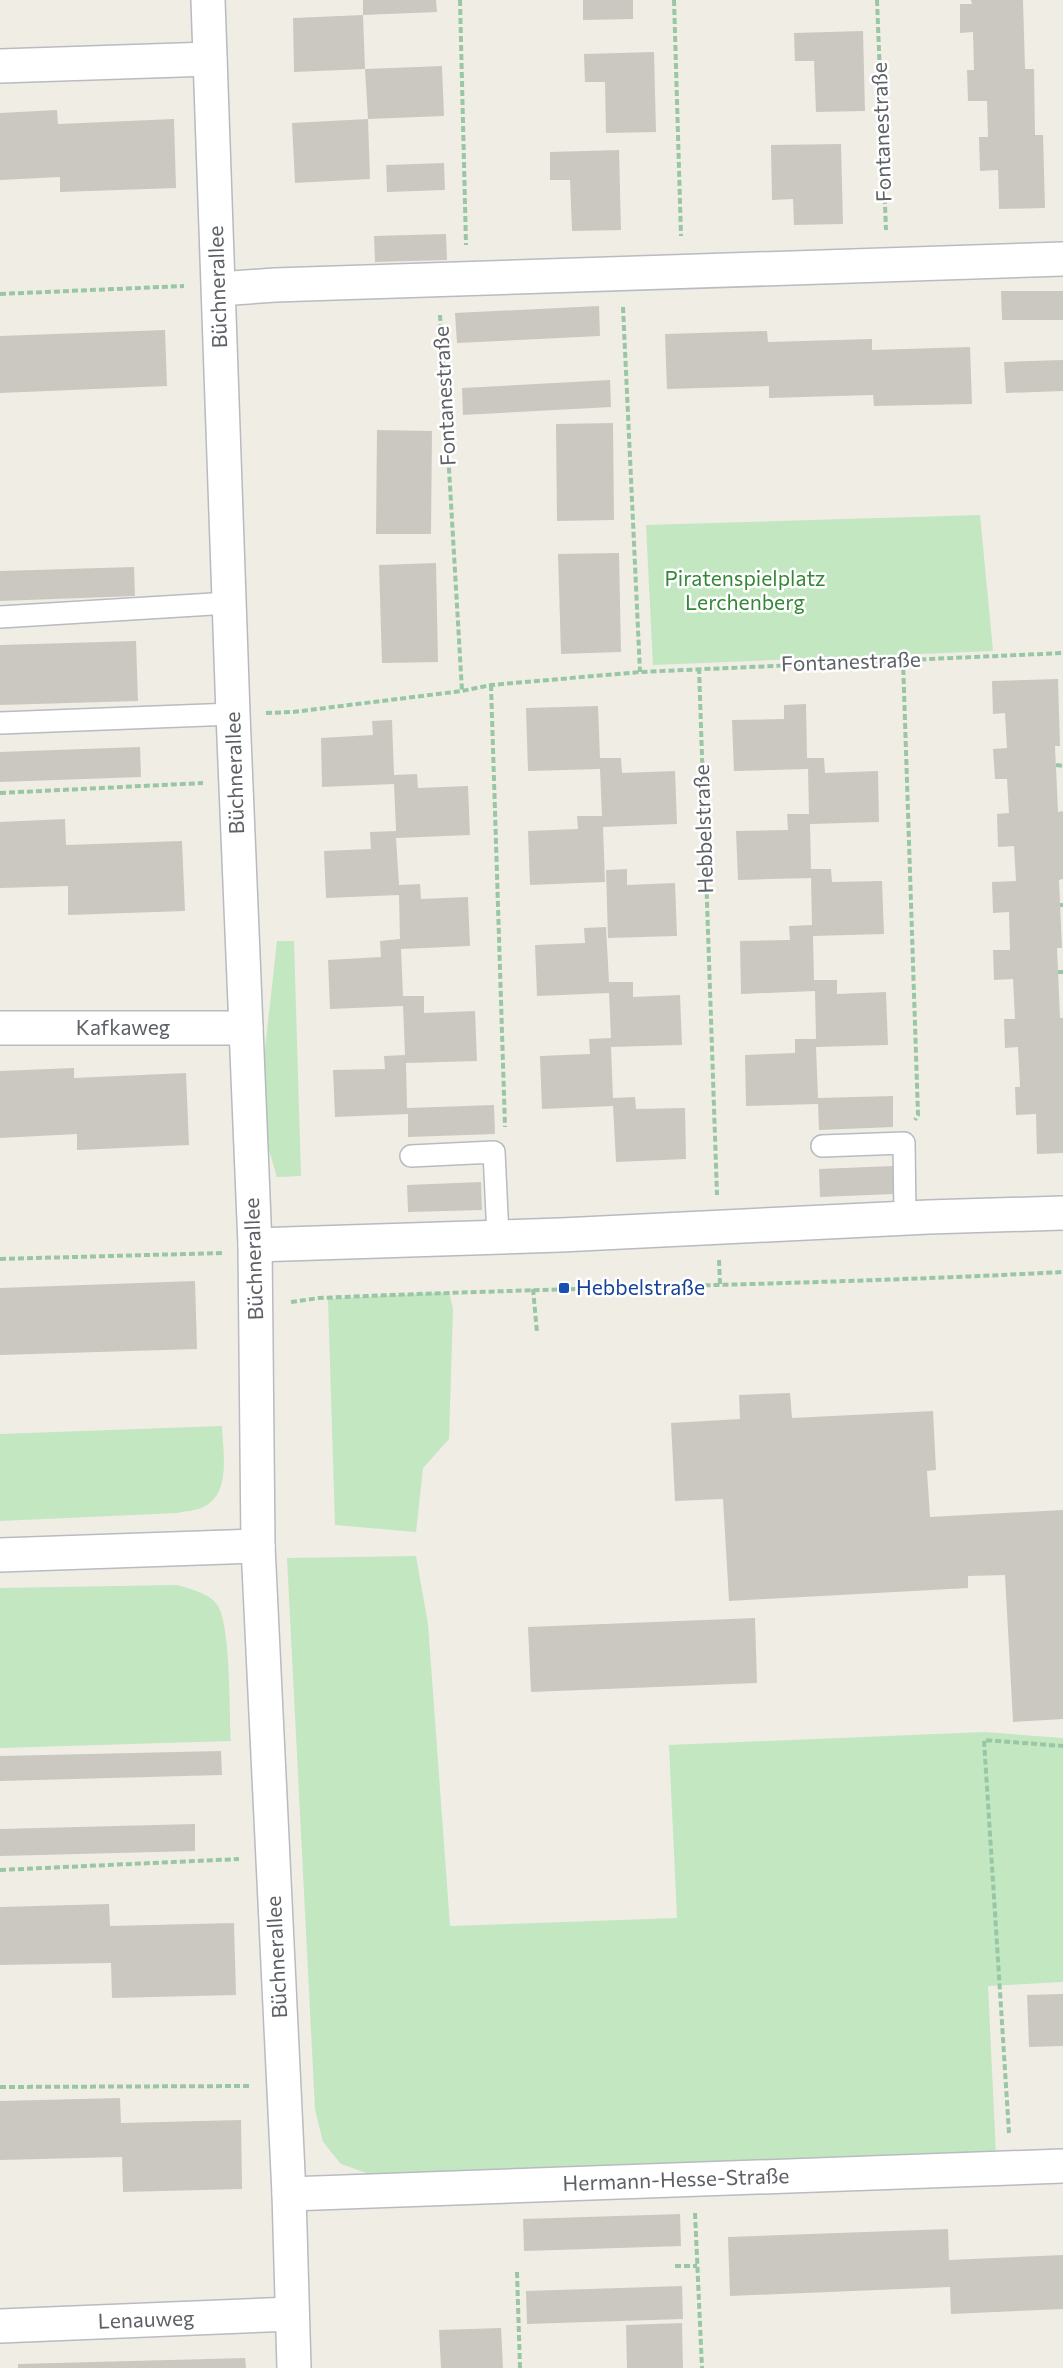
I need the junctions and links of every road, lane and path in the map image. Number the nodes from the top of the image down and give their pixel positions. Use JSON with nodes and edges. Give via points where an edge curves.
{"nodes":[{"id":1,"x":208,"y":0,"type":"edge"},
{"id":2,"x":460,"y":0,"type":"edge"},
{"id":3,"x":674,"y":0,"type":"edge"},
{"id":4,"x":877,"y":0,"type":"edge"},
{"id":5,"x":210,"y":59,"type":"junction"},
{"id":6,"x":0,"y":66,"type":"edge"},
{"id":7,"x":1063,"y":259,"type":"edge"},
{"id":8,"x":887,"y":265,"type":"junction"},
{"id":9,"x":681,"y":272,"type":"junction"},
{"id":10,"x":622,"y":274,"type":"junction"},
{"id":11,"x":453,"y":281,"type":"junction"},
{"id":12,"x":205,"y":287,"type":"junction"},
{"id":13,"x":0,"y":294,"type":"edge"},
{"id":14,"x":229,"y":603,"type":"junction"},
{"id":15,"x":0,"y":617,"type":"edge"},
{"id":16,"x":1063,"y":653,"type":"edge"},
{"id":17,"x":903,"y":660,"type":"junction"},
{"id":18,"x":699,"y":668,"type":"junction"},
{"id":19,"x":640,"y":672,"type":"junction"},
{"id":20,"x":491,"y":685,"type":"junction"},
{"id":21,"x":462,"y":691,"type":"junction"},
{"id":22,"x":247,"y":713,"type":"junction"},
{"id":23,"x":0,"y":723,"type":"edge"},
{"id":24,"x":1056,"y":765,"type":"dead end"},
{"id":25,"x":1063,"y":765,"type":"edge"},
{"id":26,"x":210,"y":783,"type":"dead end"},
{"id":27,"x":0,"y":793,"type":"edge"},
{"id":28,"x":246,"y":1028,"type":"junction"},
{"id":29,"x":0,"y":1029,"type":"edge"},
{"id":30,"x":904,"y":1143,"type":"junction"},
{"id":31,"x":822,"y":1146,"type":"dead end"},
{"id":32,"x":494,"y":1152,"type":"junction"},
{"id":33,"x":411,"y":1156,"type":"dead end"},
{"id":34,"x":717,"y":1206,"type":"dead end"},
{"id":35,"x":1063,"y":1213,"type":"edge"},
{"id":36,"x":905,"y":1218,"type":"junction"},
{"id":37,"x":498,"y":1236,"type":"junction"},
{"id":38,"x":240,"y":1249,"type":"junction"},
{"id":39,"x":0,"y":1259,"type":"edge"},
{"id":40,"x":1063,"y":1272,"type":"edge"},
{"id":41,"x":533,"y":1289,"type":"junction"},
{"id":42,"x":290,"y":1302,"type":"dead end"},
{"id":43,"x":537,"y":1332,"type":"dead end"},
{"id":44,"x":258,"y":1546,"type":"junction"},
{"id":45,"x":0,"y":1555,"type":"edge"},
{"id":46,"x":1063,"y":1746,"type":"edge"},
{"id":47,"x":247,"y":1859,"type":"dead end"},
{"id":48,"x":0,"y":1870,"type":"edge"},
{"id":49,"x":256,"y":2086,"type":"dead end"},
{"id":50,"x":0,"y":2087,"type":"edge"},
{"id":51,"x":1063,"y":2166,"type":"edge"},
{"id":52,"x":1011,"y":2168,"type":"junction"},
{"id":53,"x":693,"y":2179,"type":"junction"},
{"id":54,"x":289,"y":2194,"type":"junction"},
{"id":55,"x":675,"y":2266,"type":"dead end"},
{"id":56,"x":697,"y":2266,"type":"junction"},
{"id":57,"x":517,"y":2272,"type":"dead end"},
{"id":58,"x":292,"y":2314,"type":"junction"},
{"id":59,"x":0,"y":2326,"type":"edge"},
{"id":60,"x":294,"y":2368,"type":"edge"},
{"id":61,"x":520,"y":2368,"type":"edge"},
{"id":62,"x":702,"y":2368,"type":"edge"}],
"edges":[{"from":1,"to":5,"type":"street","name":"Büchnerallee"},
{"from":2,"to":11,"type":"path","name":"Fontanestraße"},
{"from":3,"to":9,"type":"path"},
{"from":4,"to":8,"type":"path","name":"Fontanestraße"},
{"from":5,"to":6,"type":"street"},
{"from":5,"to":12,"type":"street","name":"Büchnerallee"},
{"from":7,"to":8,"type":"street"},
{"from":8,"to":9,"type":"street"},
{"from":9,"to":10,"type":"street"},
{"from":10,"to":11,"type":"street"},
{"from":10,"to":19,"type":"path"},
{"from":11,"to":12,"type":"street"},
{"from":11,"to":21,"type":"path","name":"Fontanestraße"},
{"from":12,"to":13,"type":"path"},
{"from":12,"to":14,"type":"street","name":"Büchnerallee"},
{"from":14,"to":15,"type":"lane"},
{"from":14,"to":22,"type":"street","name":"Büchnerallee"},
{"from":16,"to":17,"type":"path","name":"Fontanestraße"},
{"from":17,"to":18,"type":"path","name":"Fontanestraße"},
{"from":17,"to":30,"type":"path","via":[[918,1114]]},
{"from":18,"to":19,"type":"path","name":"Fontanestraße"},
{"from":18,"to":34,"type":"path","name":"Hebbelstraße"},
{"from":19,"to":20,"type":"path","name":"Fontanestraße"},
{"from":20,"to":21,"type":"path","name":"Fontanestraße"},
{"from":20,"to":32,"type":"path","via":[[505,1129]]},
{"from":21,"to":22,"type":"path","name":"Fontanestraße","via":[[293,712]]},
{"from":22,"to":23,"type":"lane"},
{"from":22,"to":28,"type":"street","name":"Büchnerallee"},
{"from":24,"to":25,"type":"path"},
{"from":26,"to":27,"type":"path"},
{"from":28,"to":29,"type":"street","name":"Kafkaweg"},
{"from":28,"to":38,"type":"street","name":"Büchnerallee"},
{"from":30,"to":31,"type":"lane"},
{"from":30,"to":36,"type":"lane"},
{"from":32,"to":33,"type":"lane"},
{"from":32,"to":37,"type":"lane"},
{"from":35,"to":36,"type":"street"},
{"from":36,"to":37,"type":"street"},
{"from":37,"to":38,"type":"street"},
{"from":38,"to":39,"type":"path"},
{"from":38,"to":44,"type":"street","name":"Büchnerallee"},
{"from":40,"to":41,"type":"path"},
{"from":41,"to":42,"type":"path"},
{"from":41,"to":43,"type":"path"},
{"from":44,"to":45,"type":"street"},
{"from":44,"to":54,"type":"street","name":"Büchnerallee"},
{"from":46,"to":52,"type":"path","via":[[984,1740]]},
{"from":47,"to":48,"type":"path"},
{"from":49,"to":50,"type":"path"},
{"from":51,"to":52,"type":"street","name":"Hermann-Hesse-Straße"},
{"from":52,"to":53,"type":"street","name":"Hermann-Hesse-Straße"},
{"from":53,"to":54,"type":"street","name":"Hermann-Hesse-Straße"},
{"from":53,"to":56,"type":"path"},
{"from":54,"to":58,"type":"street","name":"Büchnerallee"},
{"from":55,"to":56,"type":"path"},
{"from":56,"to":62,"type":"path"},
{"from":57,"to":61,"type":"path"},
{"from":58,"to":59,"type":"street","name":"Lenauweg"},
{"from":58,"to":60,"type":"street","name":"Büchnerallee"}]}
